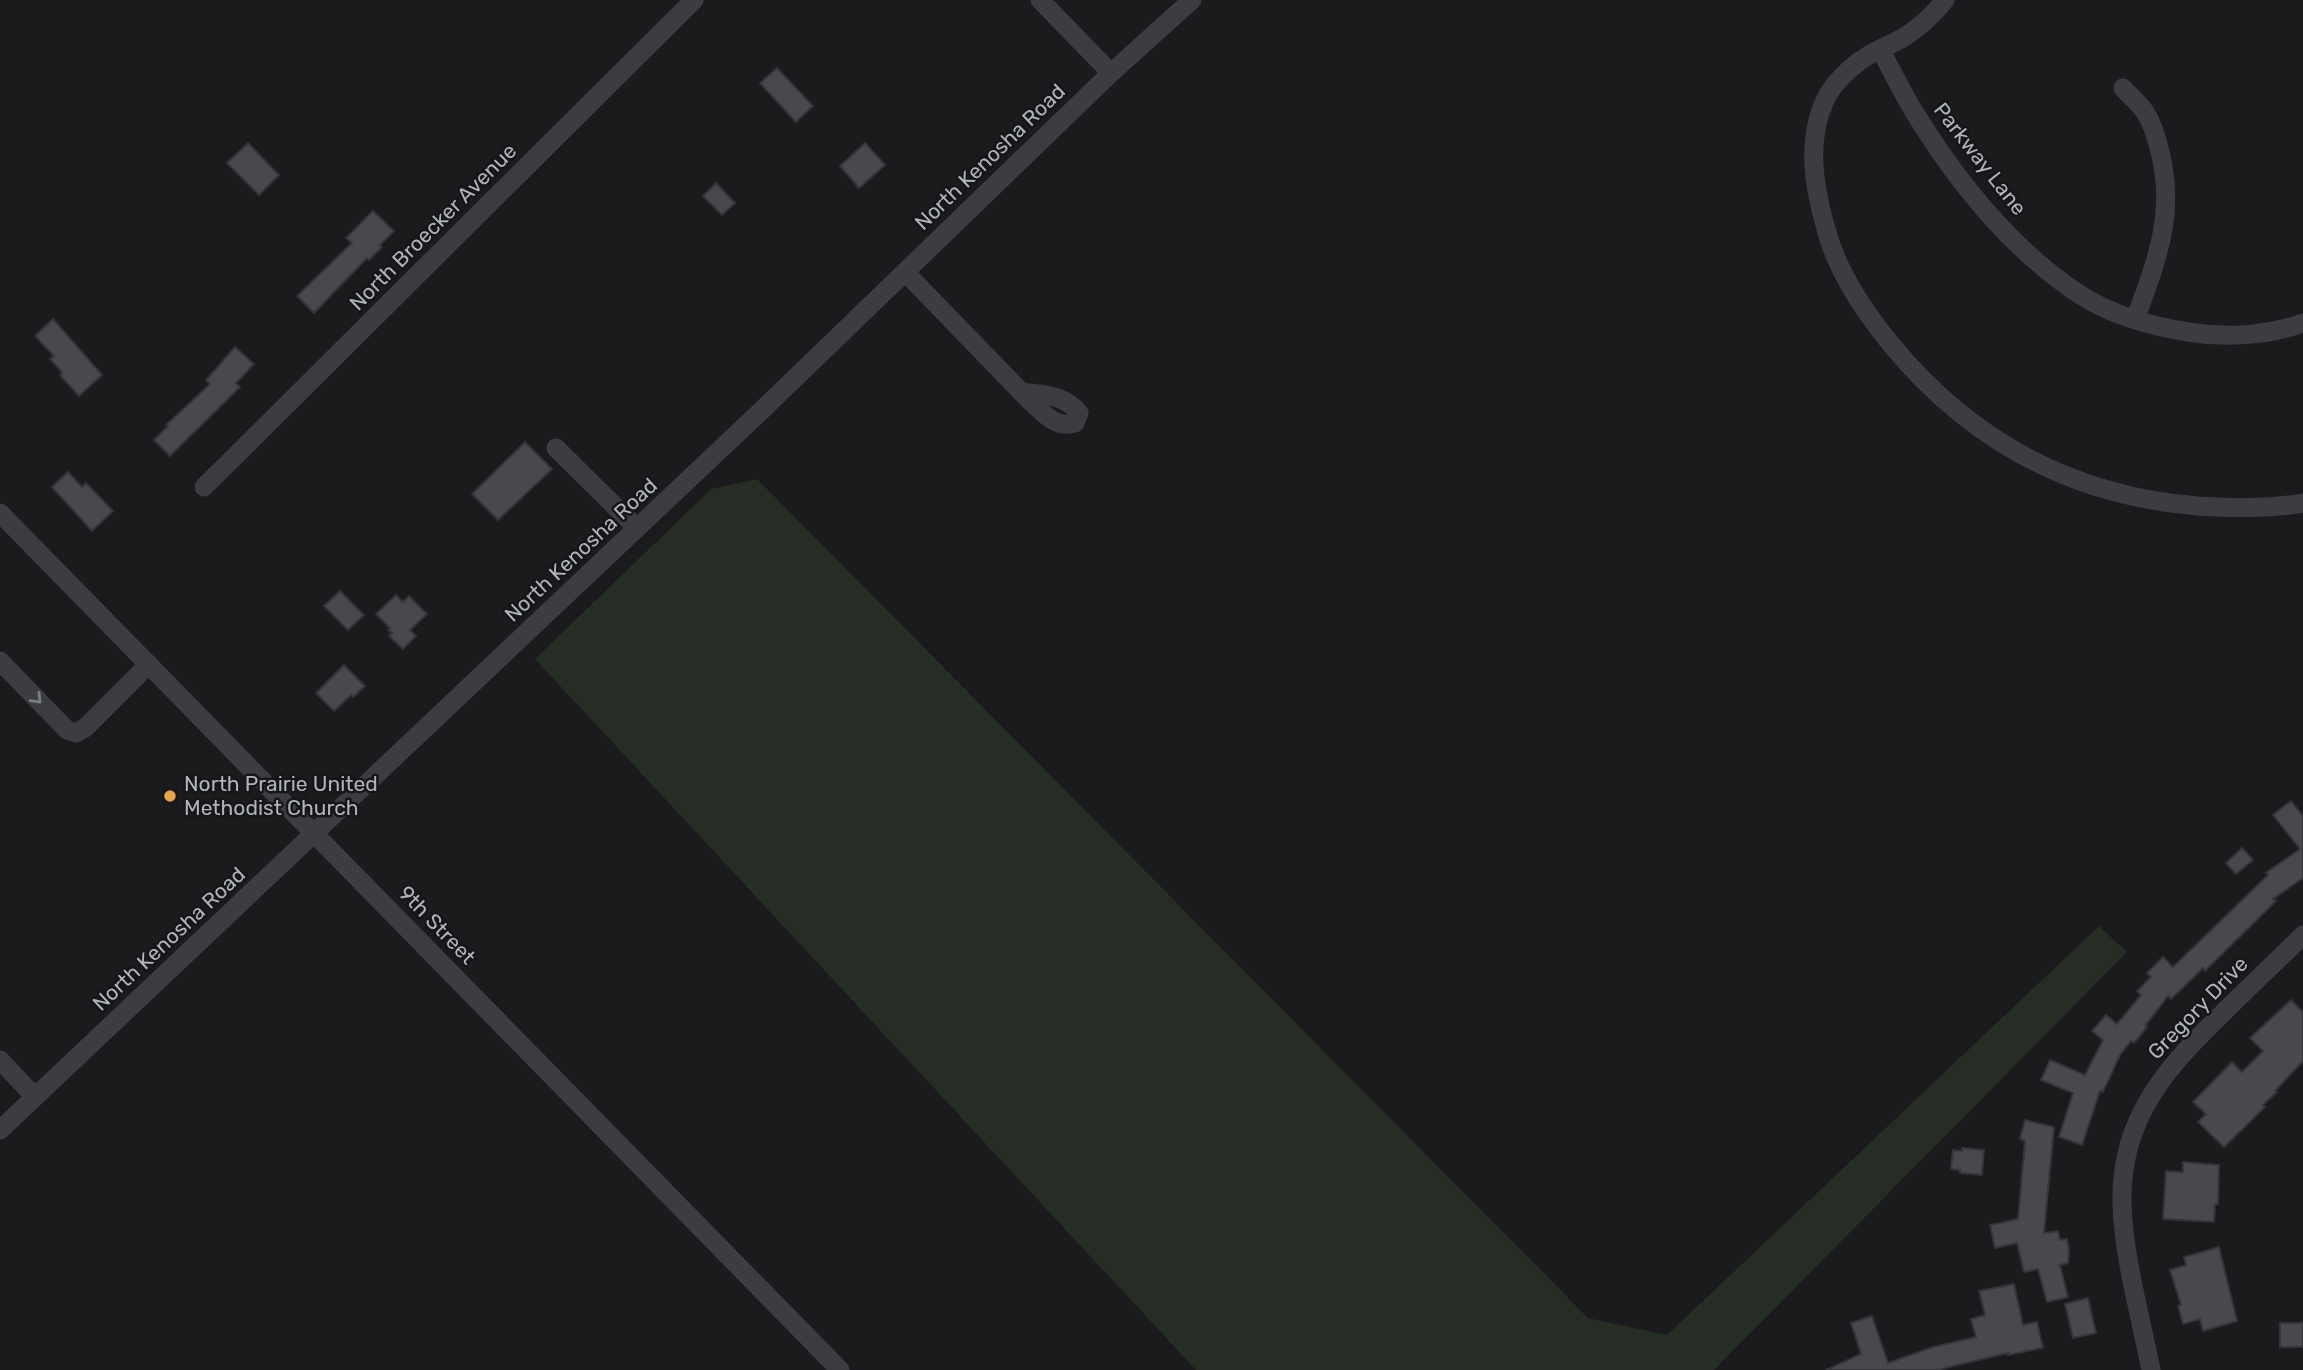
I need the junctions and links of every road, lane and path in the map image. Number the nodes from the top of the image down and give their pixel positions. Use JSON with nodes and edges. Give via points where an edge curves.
{"nodes":[{"id":1,"x":694,"y":0,"type":"edge"},
{"id":2,"x":1040,"y":0,"type":"edge"},
{"id":3,"x":1192,"y":0,"type":"edge"},
{"id":4,"x":1945,"y":0,"type":"edge"},
{"id":5,"x":1880,"y":49,"type":"junction"},
{"id":6,"x":1111,"y":73,"type":"junction"},
{"id":7,"x":2123,"y":88,"type":"dead end"},
{"id":8,"x":905,"y":272,"type":"junction"},
{"id":9,"x":2136,"y":320,"type":"junction"},
{"id":10,"x":2303,"y":324,"type":"edge"},
{"id":11,"x":1021,"y":392,"type":"dead end"},
{"id":12,"x":556,"y":448,"type":"dead end"},
{"id":13,"x":204,"y":487,"type":"dead end"},
{"id":14,"x":2303,"y":503,"type":"edge"},
{"id":15,"x":0,"y":513,"type":"edge"},
{"id":16,"x":637,"y":528,"type":"junction"},
{"id":17,"x":0,"y":661,"type":"edge"},
{"id":18,"x":149,"y":664,"type":"junction"},
{"id":19,"x":315,"y":832,"type":"junction"},
{"id":20,"x":2303,"y":935,"type":"edge"},
{"id":21,"x":0,"y":1060,"type":"edge"},
{"id":22,"x":35,"y":1097,"type":"junction"},
{"id":23,"x":0,"y":1130,"type":"edge"},
{"id":24,"x":840,"y":1370,"type":"edge"},
{"id":25,"x":2151,"y":1370,"type":"edge"}],
"edges":[{"from":1,"to":13,"type":"street","name":"North Broecker Avenue"},
{"from":2,"to":6,"type":"street"},
{"from":3,"to":6,"type":"street","name":"North Kenosha Road"},
{"from":4,"to":5,"type":"street","via":[[1905,37]]},
{"from":5,"to":9,"type":"street","name":"Parkway Lane","via":[[1913,110],[1986,210],[2032,257],[2079,294]]},
{"from":5,"to":14,"type":"street","via":[[1844,75],[1826,99],[1816,128],[1812,164],[1831,248],[1870,318],[1912,370],[1946,404],[1994,439],[2053,472],[2117,494],[2241,509]]},
{"from":6,"to":8,"type":"street","name":"North Kenosha Road"},
{"from":7,"to":9,"type":"street","via":[[2145,112],[2157,137],[2166,192],[2165,227]]},
{"from":8,"to":11,"type":"street"},
{"from":8,"to":16,"type":"street","name":"North Kenosha Road"},
{"from":9,"to":10,"type":"street","name":"Parkway Lane","via":[[2213,336]]},
{"from":12,"to":16,"type":"street"},
{"from":15,"to":18,"type":"street","name":"9th Street"},
{"from":16,"to":19,"type":"street","name":"North Kenosha Road"},
{"from":17,"to":18,"type":"street","one_way":true,"via":[[67,730],[76,733]]},
{"from":18,"to":19,"type":"street","name":"9th Street"},
{"from":19,"to":22,"type":"street","name":"North Kenosha Road"},
{"from":19,"to":24,"type":"street","name":"9th Street"},
{"from":20,"to":25,"type":"street","name":"Gregory Drive","via":[[2184,1050],[2157,1083],[2137,1120],[2127,1152],[2122,1201]]},
{"from":21,"to":22,"type":"street"},
{"from":22,"to":23,"type":"street","name":"North Kenosha Road"}]}
